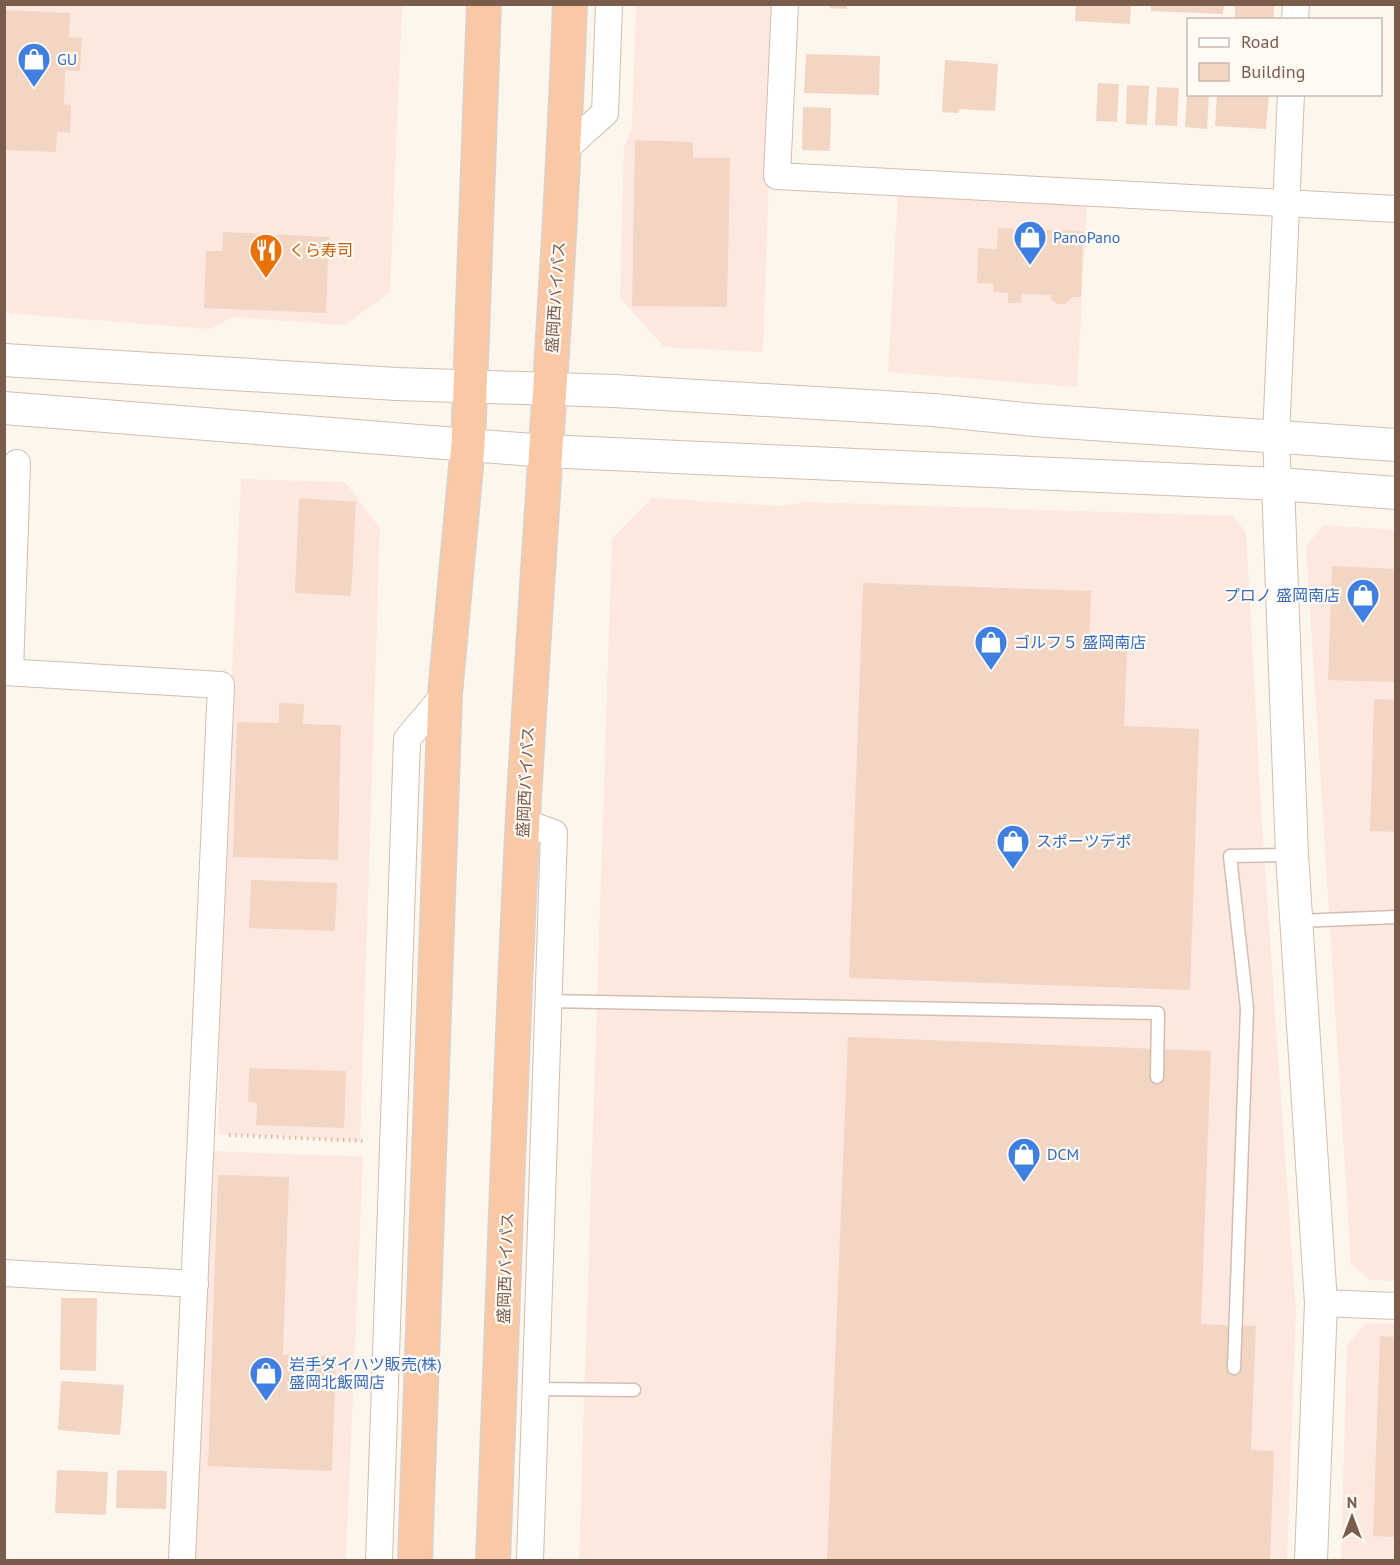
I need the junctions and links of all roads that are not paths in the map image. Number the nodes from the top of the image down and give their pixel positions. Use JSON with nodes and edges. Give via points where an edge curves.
{"nodes":[{"id":1,"x":570,"y":4,"type":"edge"},
{"id":2,"x":609,"y":4,"type":"edge"},
{"id":3,"x":785,"y":4,"type":"edge"},
{"id":4,"x":480,"y":8,"type":"edge"},
{"id":5,"x":1291,"y":96,"type":"edge"},
{"id":6,"x":565,"y":149,"type":"junction"},
{"id":7,"x":1285,"y":203,"type":"junction"},
{"id":8,"x":1395,"y":209,"type":"edge"},
{"id":9,"x":4,"y":360,"type":"edge"},
{"id":10,"x":470,"y":385,"type":"junction"},
{"id":11,"x":548,"y":389,"type":"junction"},
{"id":12,"x":4,"y":408,"type":"edge"},
{"id":13,"x":1276,"y":437,"type":"junction"},
{"id":14,"x":468,"y":445,"type":"junction"},
{"id":15,"x":1395,"y":445,"type":"edge"},
{"id":16,"x":545,"y":451,"type":"junction"},
{"id":17,"x":17,"y":463,"type":"dead end"},
{"id":18,"x":1278,"y":484,"type":"junction"},
{"id":19,"x":1395,"y":494,"type":"edge"},
{"id":20,"x":7,"y":672,"type":"edge"},
{"id":21,"x":446,"y":694,"type":"junction"},
{"id":22,"x":523,"y":822,"type":"junction"},
{"id":23,"x":1293,"y":855,"type":"junction"},
{"id":24,"x":1395,"y":917,"type":"edge"},
{"id":25,"x":1296,"y":921,"type":"junction"},
{"id":26,"x":549,"y":1001,"type":"junction"},
{"id":27,"x":1157,"y":1077,"type":"dead end"},
{"id":28,"x":4,"y":1273,"type":"edge"},
{"id":29,"x":195,"y":1284,"type":"junction"},
{"id":30,"x":1321,"y":1303,"type":"junction"},
{"id":31,"x":1395,"y":1306,"type":"edge"},
{"id":32,"x":1234,"y":1368,"type":"dead end"},
{"id":33,"x":536,"y":1389,"type":"junction"},
{"id":34,"x":634,"y":1390,"type":"dead end"},
{"id":35,"x":182,"y":1560,"type":"edge"},
{"id":36,"x":379,"y":1560,"type":"edge"},
{"id":37,"x":415,"y":1560,"type":"edge"},
{"id":38,"x":493,"y":1560,"type":"edge"},
{"id":39,"x":530,"y":1560,"type":"edge"},
{"id":40,"x":1311,"y":1560,"type":"edge"}],
"edges":[{"from":1,"to":6,"type":"highway","name":"盛岡西バイパス"},
{"from":2,"to":6,"type":"street","via":[[605,113]]},
{"from":3,"to":7,"type":"street","via":[[777,176]]},
{"from":4,"to":10,"type":"highway"},
{"from":5,"to":7,"type":"street"},
{"from":6,"to":11,"type":"highway","name":"盛岡西バイパス"},
{"from":7,"to":8,"type":"street"},
{"from":7,"to":13,"type":"street"},
{"from":9,"to":10,"type":"street"},
{"from":10,"to":11,"type":"street"},
{"from":10,"to":14,"type":"highway"},
{"from":11,"to":13,"type":"street","via":[[933,410]]},
{"from":11,"to":16,"type":"highway","name":"盛岡西バイパス"},
{"from":12,"to":14,"type":"street"},
{"from":13,"to":15,"type":"street"},
{"from":13,"to":18,"type":"street"},
{"from":14,"to":16,"type":"street"},
{"from":14,"to":21,"type":"highway"},
{"from":16,"to":18,"type":"street"},
{"from":16,"to":22,"type":"highway","name":"盛岡西バイパス"},
{"from":17,"to":20,"type":"street"},
{"from":18,"to":19,"type":"street"},
{"from":18,"to":23,"type":"street"},
{"from":20,"to":29,"type":"street","via":[[221,685]]},
{"from":21,"to":36,"type":"street","via":[[406,739]]},
{"from":21,"to":37,"type":"highway"},
{"from":22,"to":26,"type":"street","via":[[554,834]]},
{"from":22,"to":38,"type":"highway","name":"盛岡西バイパス"},
{"from":23,"to":25,"type":"street"},
{"from":23,"to":32,"type":"lane","via":[[1230,856],[1247,1008]]},
{"from":24,"to":25,"type":"lane"},
{"from":25,"to":30,"type":"street"},
{"from":26,"to":27,"type":"lane","via":[[1158,1013]]},
{"from":26,"to":33,"type":"street"},
{"from":28,"to":29,"type":"street"},
{"from":29,"to":35,"type":"street"},
{"from":30,"to":31,"type":"street"},
{"from":30,"to":40,"type":"street"},
{"from":33,"to":34,"type":"lane"},
{"from":33,"to":39,"type":"street"}]}
